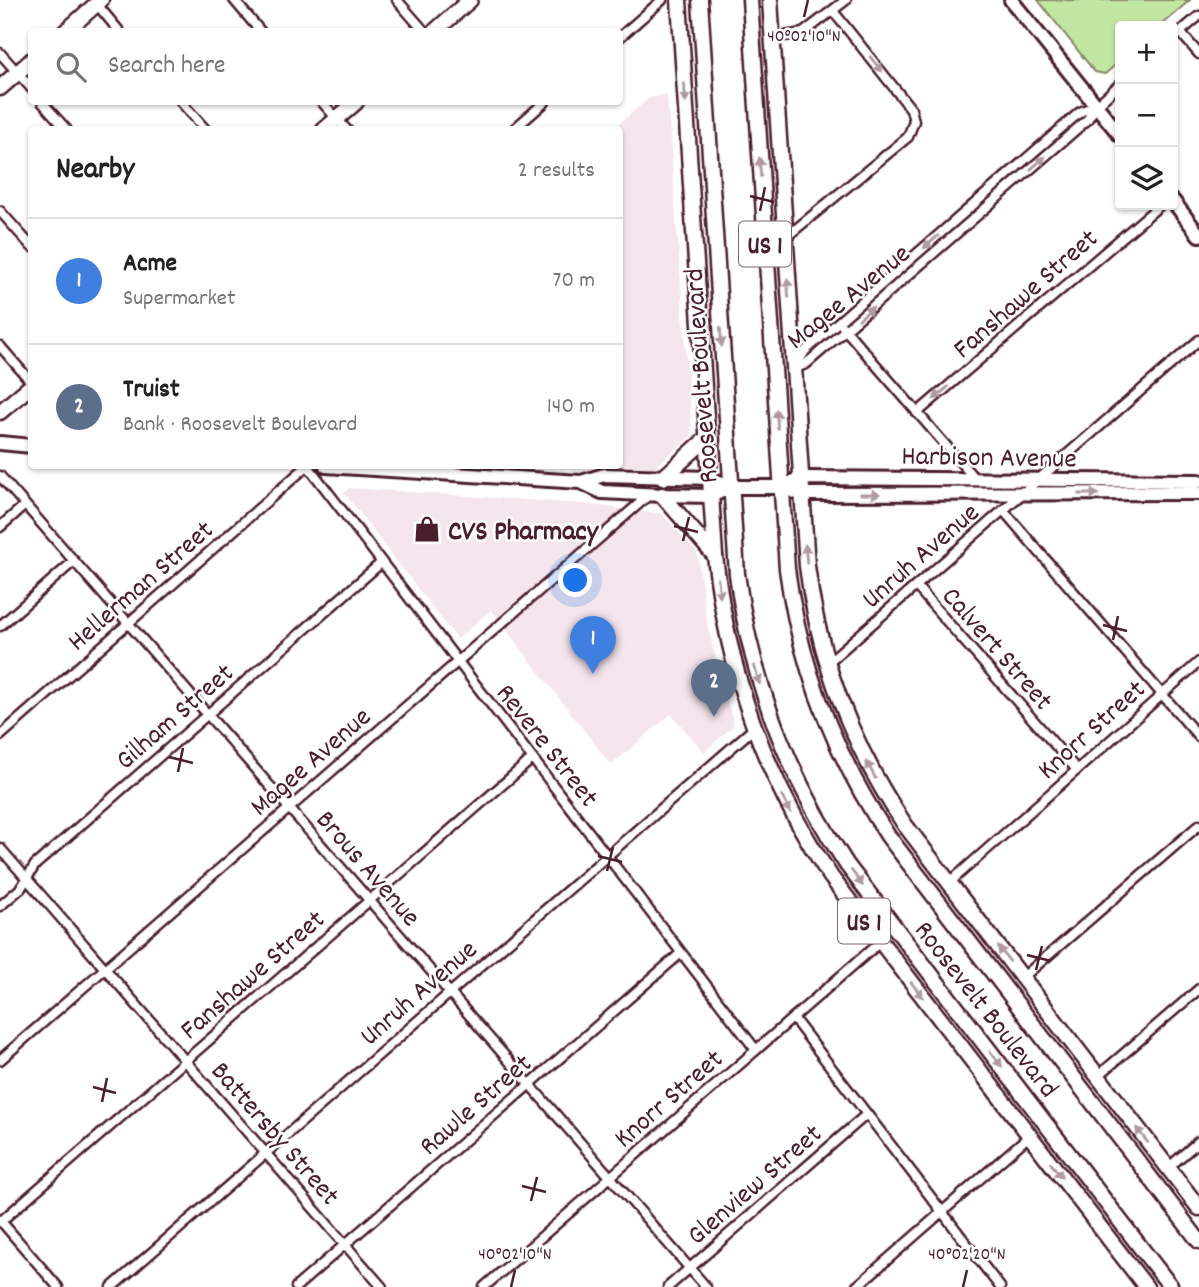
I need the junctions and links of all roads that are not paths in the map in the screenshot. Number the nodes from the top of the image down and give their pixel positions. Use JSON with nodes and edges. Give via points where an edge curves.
{"nodes":[{"id":1,"x":234,"y":0,"type":"edge"},
{"id":2,"x":397,"y":0,"type":"edge"},
{"id":3,"x":470,"y":0,"type":"edge"},
{"id":4,"x":662,"y":0,"type":"edge"},
{"id":5,"x":679,"y":0,"type":"edge"},
{"id":6,"x":700,"y":0,"type":"edge"},
{"id":7,"x":750,"y":0,"type":"edge"},
{"id":8,"x":770,"y":0,"type":"edge"},
{"id":9,"x":846,"y":0,"type":"edge"},
{"id":10,"x":1011,"y":0,"type":"edge"},
{"id":11,"x":97,"y":1,"type":"edge"},
{"id":12,"x":833,"y":11,"type":"junction"},
{"id":13,"x":1199,"y":16,"type":"edge"},
{"id":14,"x":680,"y":22,"type":"junction"},
{"id":15,"x":69,"y":28,"type":"edge"},
{"id":16,"x":117,"y":28,"type":"edge"},
{"id":17,"x":258,"y":28,"type":"edge"},
{"id":18,"x":422,"y":28,"type":"edge"},
{"id":19,"x":438,"y":28,"type":"edge"},
{"id":20,"x":1178,"y":33,"type":"edge"},
{"id":21,"x":623,"y":34,"type":"edge"},
{"id":22,"x":1178,"y":37,"type":"edge"},
{"id":23,"x":772,"y":38,"type":"junction"},
{"id":24,"x":753,"y":52,"type":"junction"},
{"id":25,"x":0,"y":53,"type":"edge"},
{"id":26,"x":1199,"y":54,"type":"edge"},
{"id":27,"x":28,"y":64,"type":"edge"},
{"id":28,"x":18,"y":73,"type":"junction"},
{"id":29,"x":28,"y":84,"type":"edge"},
{"id":30,"x":0,"y":88,"type":"edge"},
{"id":31,"x":1115,"y":89,"type":"edge"},
{"id":32,"x":46,"y":105,"type":"edge"},
{"id":33,"x":184,"y":105,"type":"edge"},
{"id":34,"x":325,"y":105,"type":"edge"},
{"id":35,"x":354,"y":105,"type":"edge"},
{"id":36,"x":542,"y":105,"type":"edge"},
{"id":37,"x":1097,"y":105,"type":"junction"},
{"id":38,"x":706,"y":107,"type":"junction"},
{"id":39,"x":342,"y":124,"type":"edge"},
{"id":40,"x":64,"y":126,"type":"edge"},
{"id":41,"x":202,"y":126,"type":"edge"},
{"id":42,"x":518,"y":126,"type":"edge"},
{"id":43,"x":778,"y":127,"type":"junction"},
{"id":44,"x":1115,"y":128,"type":"edge"},
{"id":45,"x":1178,"y":208,"type":"edge"},
{"id":46,"x":1154,"y":210,"type":"edge"},
{"id":47,"x":0,"y":211,"type":"edge"},
{"id":48,"x":957,"y":220,"type":"junction"},
{"id":49,"x":964,"y":228,"type":"junction"},
{"id":50,"x":1199,"y":235,"type":"edge"},
{"id":51,"x":785,"y":238,"type":"junction"},
{"id":52,"x":28,"y":242,"type":"edge"},
{"id":53,"x":716,"y":261,"type":"junction"},
{"id":54,"x":839,"y":322,"type":"junction"},
{"id":55,"x":846,"y":330,"type":"junction"},
{"id":56,"x":1199,"y":340,"type":"edge"},
{"id":57,"x":0,"y":346,"type":"edge"},
{"id":58,"x":702,"y":350,"type":"junction"},
{"id":59,"x":793,"y":369,"type":"junction"},
{"id":60,"x":28,"y":379,"type":"edge"},
{"id":61,"x":28,"y":388,"type":"edge"},
{"id":62,"x":0,"y":412,"type":"edge"},
{"id":63,"x":917,"y":413,"type":"junction"},
{"id":64,"x":707,"y":438,"type":"junction"},
{"id":65,"x":0,"y":443,"type":"edge"},
{"id":66,"x":28,"y":446,"type":"edge"},
{"id":67,"x":304,"y":469,"type":"edge"},
{"id":68,"x":309,"y":469,"type":"edge"},
{"id":69,"x":374,"y":469,"type":"edge"},
{"id":70,"x":0,"y":476,"type":"edge"},
{"id":71,"x":663,"y":478,"type":"junction"},
{"id":72,"x":710,"y":478,"type":"junction"},
{"id":73,"x":800,"y":478,"type":"junction"},
{"id":74,"x":975,"y":479,"type":"junction"},
{"id":75,"x":1038,"y":480,"type":"junction"},
{"id":76,"x":1194,"y":481,"type":"edge"},
{"id":77,"x":582,"y":482,"type":"junction"},
{"id":78,"x":731,"y":487,"type":"junction"},
{"id":79,"x":781,"y":487,"type":"junction"},
{"id":80,"x":1199,"y":493,"type":"edge"},
{"id":81,"x":801,"y":494,"type":"junction"},
{"id":82,"x":1021,"y":494,"type":"junction"},
{"id":83,"x":655,"y":495,"type":"junction"},
{"id":84,"x":711,"y":496,"type":"junction"},
{"id":85,"x":25,"y":505,"type":"junction"},
{"id":86,"x":1003,"y":510,"type":"junction"},
{"id":87,"x":0,"y":527,"type":"edge"},
{"id":88,"x":715,"y":556,"type":"junction"},
{"id":89,"x":74,"y":561,"type":"junction"},
{"id":90,"x":381,"y":564,"type":"junction"},
{"id":91,"x":916,"y":586,"type":"junction"},
{"id":92,"x":129,"y":624,"type":"junction"},
{"id":93,"x":0,"y":626,"type":"edge"},
{"id":94,"x":457,"y":662,"type":"junction"},
{"id":95,"x":1199,"y":662,"type":"edge"},
{"id":96,"x":826,"y":664,"type":"junction"},
{"id":97,"x":1162,"y":695,"type":"junction"},
{"id":98,"x":208,"y":714,"type":"junction"},
{"id":99,"x":752,"y":729,"type":"junction"},
{"id":100,"x":0,"y":736,"type":"edge"},
{"id":101,"x":1199,"y":737,"type":"edge"},
{"id":102,"x":532,"y":759,"type":"junction"},
{"id":103,"x":1077,"y":770,"type":"junction"},
{"id":104,"x":289,"y":808,"type":"junction"},
{"id":105,"x":1199,"y":825,"type":"edge"},
{"id":106,"x":0,"y":848,"type":"edge"},
{"id":107,"x":607,"y":856,"type":"junction"},
{"id":108,"x":26,"y":878,"type":"junction"},
{"id":109,"x":949,"y":883,"type":"junction"},
{"id":110,"x":370,"y":900,"type":"junction"},
{"id":111,"x":0,"y":906,"type":"edge"},
{"id":112,"x":880,"y":942,"type":"junction"},
{"id":113,"x":681,"y":953,"type":"junction"},
{"id":114,"x":105,"y":968,"type":"junction"},
{"id":115,"x":1022,"y":978,"type":"junction"},
{"id":116,"x":1199,"y":989,"type":"edge"},
{"id":117,"x":450,"y":992,"type":"junction"},
{"id":118,"x":793,"y":1018,"type":"junction"},
{"id":119,"x":756,"y":1050,"type":"junction"},
{"id":120,"x":0,"y":1060,"type":"edge"},
{"id":121,"x":185,"y":1061,"type":"junction"},
{"id":122,"x":1098,"y":1076,"type":"junction"},
{"id":123,"x":531,"y":1085,"type":"junction"},
{"id":124,"x":867,"y":1114,"type":"junction"},
{"id":125,"x":1029,"y":1136,"type":"junction"},
{"id":126,"x":1199,"y":1141,"type":"edge"},
{"id":127,"x":265,"y":1153,"type":"junction"},
{"id":128,"x":1168,"y":1168,"type":"junction"},
{"id":129,"x":610,"y":1177,"type":"junction"},
{"id":130,"x":1199,"y":1208,"type":"edge"},
{"id":131,"x":943,"y":1212,"type":"junction"},
{"id":132,"x":0,"y":1221,"type":"edge"},
{"id":133,"x":1199,"y":1241,"type":"edge"},
{"id":134,"x":345,"y":1244,"type":"junction"},
{"id":135,"x":690,"y":1268,"type":"junction"},
{"id":136,"x":58,"y":1287,"type":"edge"},
{"id":137,"x":111,"y":1287,"type":"edge"},
{"id":138,"x":296,"y":1287,"type":"edge"},
{"id":139,"x":382,"y":1287,"type":"edge"},
{"id":140,"x":484,"y":1287,"type":"edge"},
{"id":141,"x":668,"y":1287,"type":"edge"},
{"id":142,"x":706,"y":1287,"type":"edge"},
{"id":143,"x":856,"y":1287,"type":"edge"},
{"id":144,"x":1000,"y":1287,"type":"edge"},
{"id":145,"x":1146,"y":1287,"type":"edge"},
{"id":146,"x":1171,"y":1287,"type":"edge"}],
"edges":[{"from":1,"to":17,"type":"street"},
{"from":2,"to":18,"type":"street"},
{"from":3,"to":19,"type":"highway"},
{"from":4,"to":21,"type":"street"},
{"from":5,"to":14,"type":"highway","name":"Roosevelt Boulevard","number":"US 1"},
{"from":6,"to":38,"type":"highway","name":"Roosevelt Boulevard","number":"US 1"},
{"from":7,"to":24,"type":"highway","name":"Roosevelt Boulevard","number":"US 1"},
{"from":8,"to":23,"type":"highway","name":"Roosevelt Boulevard","number":"US 1"},
{"from":9,"to":12,"type":"street"},
{"from":10,"to":37,"type":"main road"},
{"from":11,"to":15,"type":"highway"},
{"from":11,"to":16,"type":"street"},
{"from":12,"to":23,"type":"street","via":[[803,33]]},
{"from":12,"to":51,"type":"street","one_way":true,"via":[[911,109],[913,127],[908,137]]},
{"from":13,"to":20,"type":"street"},
{"from":14,"to":38,"type":"highway"},
{"from":14,"to":58,"type":"highway","name":"Roosevelt Boulevard","number":"US 1","one_way":true},
{"from":22,"to":26,"type":"street"},
{"from":23,"to":43,"type":"highway","name":"Roosevelt Boulevard","number":"US 1"},
{"from":24,"to":43,"type":"highway"},
{"from":79,"to":24,"type":"highway","name":"Roosevelt Boulevard","number":"US 1","one_way":true},
{"from":25,"to":28,"type":"street"},
{"from":27,"to":28,"type":"highway"},
{"from":28,"to":29,"type":"street"},
{"from":28,"to":30,"type":"highway"},
{"from":31,"to":37,"type":"street","name":"Magee Avenue"},
{"from":32,"to":40,"type":"street"},
{"from":33,"to":41,"type":"street"},
{"from":34,"to":39,"type":"street"},
{"from":35,"to":39,"type":"highway"},
{"from":36,"to":42,"type":"street"},
{"from":37,"to":44,"type":"main road"},
{"from":37,"to":48,"type":"street","name":"Magee Avenue","via":[[1080,112]]},
{"from":49,"to":37,"type":"street","name":"Magee Avenue","one_way":true,"via":[[1087,120]]},
{"from":38,"to":53,"type":"highway","name":"Roosevelt Boulevard","number":"US 1"},
{"from":43,"to":51,"type":"highway","name":"Roosevelt Boulevard","number":"US 1"},
{"from":45,"to":50,"type":"main road"},
{"from":46,"to":63,"type":"street","name":"Fanshawe Street","one_way":true},
{"from":47,"to":52,"type":"street"},
{"from":48,"to":49,"type":"street"},
{"from":48,"to":54,"type":"street","name":"Magee Avenue","one_way":true},
{"from":55,"to":49,"type":"street","name":"Magee Avenue","one_way":true},
{"from":59,"to":51,"type":"highway","name":"Roosevelt Boulevard","number":"US 1","one_way":true},
{"from":53,"to":58,"type":"highway"},
{"from":53,"to":78,"type":"highway","name":"Roosevelt Boulevard","number":"US 1","one_way":true},
{"from":54,"to":55,"type":"street"},
{"from":54,"to":59,"type":"street","name":"Magee Avenue"},
{"from":55,"to":59,"type":"street","name":"Magee Avenue","via":[[806,365]]},
{"from":55,"to":63,"type":"street"},
{"from":56,"to":75,"type":"street","name":"Unruh Avenue"},
{"from":57,"to":60,"type":"street"},
{"from":58,"to":64,"type":"highway","name":"Roosevelt Boulevard","number":"US 1"},
{"from":59,"to":73,"type":"highway","name":"Roosevelt Boulevard","number":"US 1"},
{"from":61,"to":62,"type":"highway"},
{"from":63,"to":74,"type":"street"},
{"from":64,"to":71,"type":"highway"},
{"from":64,"to":72,"type":"highway","name":"Roosevelt Boulevard","number":"US 1"},
{"from":65,"to":66,"type":"main road"},
{"from":67,"to":92,"type":"street","name":"Hellerman Street"},
{"from":68,"to":90,"type":"street","name":"Revere Street"},
{"from":69,"to":77,"type":"main road","name":"Harbison Avenue"},
{"from":70,"to":85,"type":"street","name":"Brous Avenue"},
{"from":71,"to":72,"type":"main road","name":"Harbison Avenue"},
{"from":71,"to":77,"type":"main road","name":"Harbison Avenue","via":[[604,475]]},
{"from":72,"to":78,"type":"main road","name":"Harbison Avenue"},
{"from":72,"to":84,"type":"highway","name":"Roosevelt Boulevard","number":"US 1"},
{"from":73,"to":74,"type":"main road","name":"Harbison Avenue"},
{"from":73,"to":79,"type":"main road","name":"Harbison Avenue"},
{"from":73,"to":81,"type":"highway","name":"Roosevelt Boulevard","number":"US 1"},
{"from":74,"to":75,"type":"main road","name":"Harbison Avenue"},
{"from":75,"to":76,"type":"main road","name":"Harbison Avenue"},
{"from":75,"to":82,"type":"street","name":"Unruh Avenue"},
{"from":76,"to":80,"type":"street"},
{"from":77,"to":83,"type":"main road","name":"Harbison Avenue","via":[[602,492]]},
{"from":78,"to":79,"type":"main road","name":"Harbison Avenue"},
{"from":78,"to":84,"type":"main road","name":"Harbison Avenue"},
{"from":78,"to":146,"type":"highway","name":"Roosevelt Boulevard","number":"US 1","one_way":true,"via":[[737,574],[751,652],[774,729],[807,799],[862,886]]},
{"from":79,"to":81,"type":"main road","name":"Harbison Avenue"},
{"from":79,"to":133,"type":"highway","name":"Roosevelt Boulevard","number":"US 1","via":[[787,569],[802,650],[830,733],[862,796],[902,855]]},
{"from":82,"to":80,"type":"main road","name":"Harbison Avenue","one_way":true},
{"from":81,"to":82,"type":"main road","name":"Harbison Avenue","one_way":true},
{"from":96,"to":81,"type":"highway","name":"Roosevelt Boulevard","number":"US 1","one_way":true,"via":[[812,607]]},
{"from":82,"to":86,"type":"street","name":"Unruh Avenue"},
{"from":83,"to":84,"type":"main road","name":"Harbison Avenue"},
{"from":83,"to":88,"type":"highway"},
{"from":83,"to":94,"type":"street","name":"Magee Avenue"},
{"from":84,"to":88,"type":"highway","name":"Roosevelt Boulevard","number":"US 1"},
{"from":85,"to":87,"type":"street"},
{"from":85,"to":89,"type":"street","name":"Brous Avenue"},
{"from":86,"to":91,"type":"street","name":"Unruh Avenue"},
{"from":86,"to":97,"type":"street"},
{"from":88,"to":99,"type":"highway","name":"Roosevelt Boulevard","number":"US 1","one_way":true,"via":[[728,645]]},
{"from":89,"to":92,"type":"street","name":"Brous Avenue"},
{"from":89,"to":93,"type":"street"},
{"from":90,"to":94,"type":"street","name":"Revere Street"},
{"from":90,"to":98,"type":"street","name":"Gilham Street"},
{"from":91,"to":96,"type":"street","name":"Unruh Avenue"},
{"from":91,"to":103,"type":"street","name":"Calvert Street"},
{"from":92,"to":98,"type":"street","name":"Brous Avenue"},
{"from":92,"to":100,"type":"street","name":"Hellerman Street"},
{"from":94,"to":102,"type":"street","name":"Revere Street"},
{"from":94,"to":104,"type":"street","name":"Magee Avenue"},
{"from":95,"to":97,"type":"street","name":"Knorr Street"},
{"from":109,"to":96,"type":"highway","name":"Roosevelt Boulevard","number":"US 1","one_way":true,"via":[[879,785],[848,725]]},
{"from":97,"to":101,"type":"street"},
{"from":97,"to":103,"type":"street","name":"Knorr Street"},
{"from":98,"to":104,"type":"street","name":"Brous Avenue"},
{"from":98,"to":108,"type":"street","name":"Gilham Street","via":[[35,865]]},
{"from":99,"to":107,"type":"street","name":"Unruh Avenue"},
{"from":99,"to":112,"type":"highway","name":"Roosevelt Boulevard","number":"US 1","one_way":true,"via":[[801,831]]},
{"from":102,"to":107,"type":"street","name":"Revere Street"},
{"from":102,"to":110,"type":"street","name":"Fanshawe Street"},
{"from":103,"to":109,"type":"street","name":"Knorr Street"},
{"from":104,"to":110,"type":"street","name":"Brous Avenue"},
{"from":104,"to":114,"type":"street","name":"Magee Avenue"},
{"from":105,"to":115,"type":"street"},
{"from":106,"to":108,"type":"street","name":"Battersby Street"},
{"from":107,"to":113,"type":"street","name":"Revere Street"},
{"from":107,"to":117,"type":"street","name":"Unruh Avenue"},
{"from":108,"to":111,"type":"street","name":"Gilham Street"},
{"from":108,"to":114,"type":"street","name":"Battersby Street"},
{"from":115,"to":109,"type":"highway","name":"Roosevelt Boulevard","number":"US 1","one_way":true},
{"from":110,"to":117,"type":"street","name":"Brous Avenue"},
{"from":110,"to":121,"type":"street","name":"Fanshawe Street"},
{"from":112,"to":118,"type":"street","name":"Knorr Street"},
{"from":112,"to":125,"type":"highway","name":"Roosevelt Boulevard","number":"US 1","one_way":true},
{"from":113,"to":119,"type":"street","name":"Revere Street"},
{"from":113,"to":123,"type":"street","name":"Rawle Street"},
{"from":114,"to":120,"type":"street","name":"Magee Avenue"},
{"from":114,"to":121,"type":"street","name":"Battersby Street"},
{"from":115,"to":122,"type":"highway","name":"Roosevelt Boulevard","number":"US 1"},
{"from":116,"to":122,"type":"street"},
{"from":117,"to":123,"type":"street","name":"Brous Avenue"},
{"from":117,"to":127,"type":"street","name":"Unruh Avenue"},
{"from":118,"to":119,"type":"street","name":"Knorr Street"},
{"from":118,"to":124,"type":"street"},
{"from":119,"to":129,"type":"street","name":"Knorr Street"},
{"from":121,"to":127,"type":"street","name":"Battersby Street"},
{"from":121,"to":132,"type":"street","name":"Fanshawe Street"},
{"from":128,"to":122,"type":"highway","name":"Roosevelt Boulevard","number":"US 1","one_way":true},
{"from":123,"to":129,"type":"street","name":"Brous Avenue"},
{"from":123,"to":134,"type":"street","name":"Rawle Street"},
{"from":124,"to":131,"type":"street"},
{"from":124,"to":135,"type":"street","name":"Glenview Street"},
{"from":125,"to":131,"type":"street"},
{"from":125,"to":145,"type":"highway","name":"Roosevelt Boulevard","number":"US 1","one_way":true},
{"from":126,"to":128,"type":"street"},
{"from":127,"to":134,"type":"street","name":"Battersby Street"},
{"from":127,"to":137,"type":"street","name":"Unruh Avenue"},
{"from":128,"to":130,"type":"highway","name":"Roosevelt Boulevard","number":"US 1"},
{"from":129,"to":135,"type":"street","name":"Brous Avenue"},
{"from":129,"to":140,"type":"street","name":"Knorr Street"},
{"from":131,"to":143,"type":"street"},
{"from":131,"to":144,"type":"street"},
{"from":132,"to":136,"type":"street"},
{"from":134,"to":138,"type":"street","name":"Rawle Street"},
{"from":134,"to":139,"type":"street","name":"Battersby Street"},
{"from":135,"to":141,"type":"street","name":"Glenview Street"},
{"from":135,"to":142,"type":"street","name":"Brous Avenue"}]}
